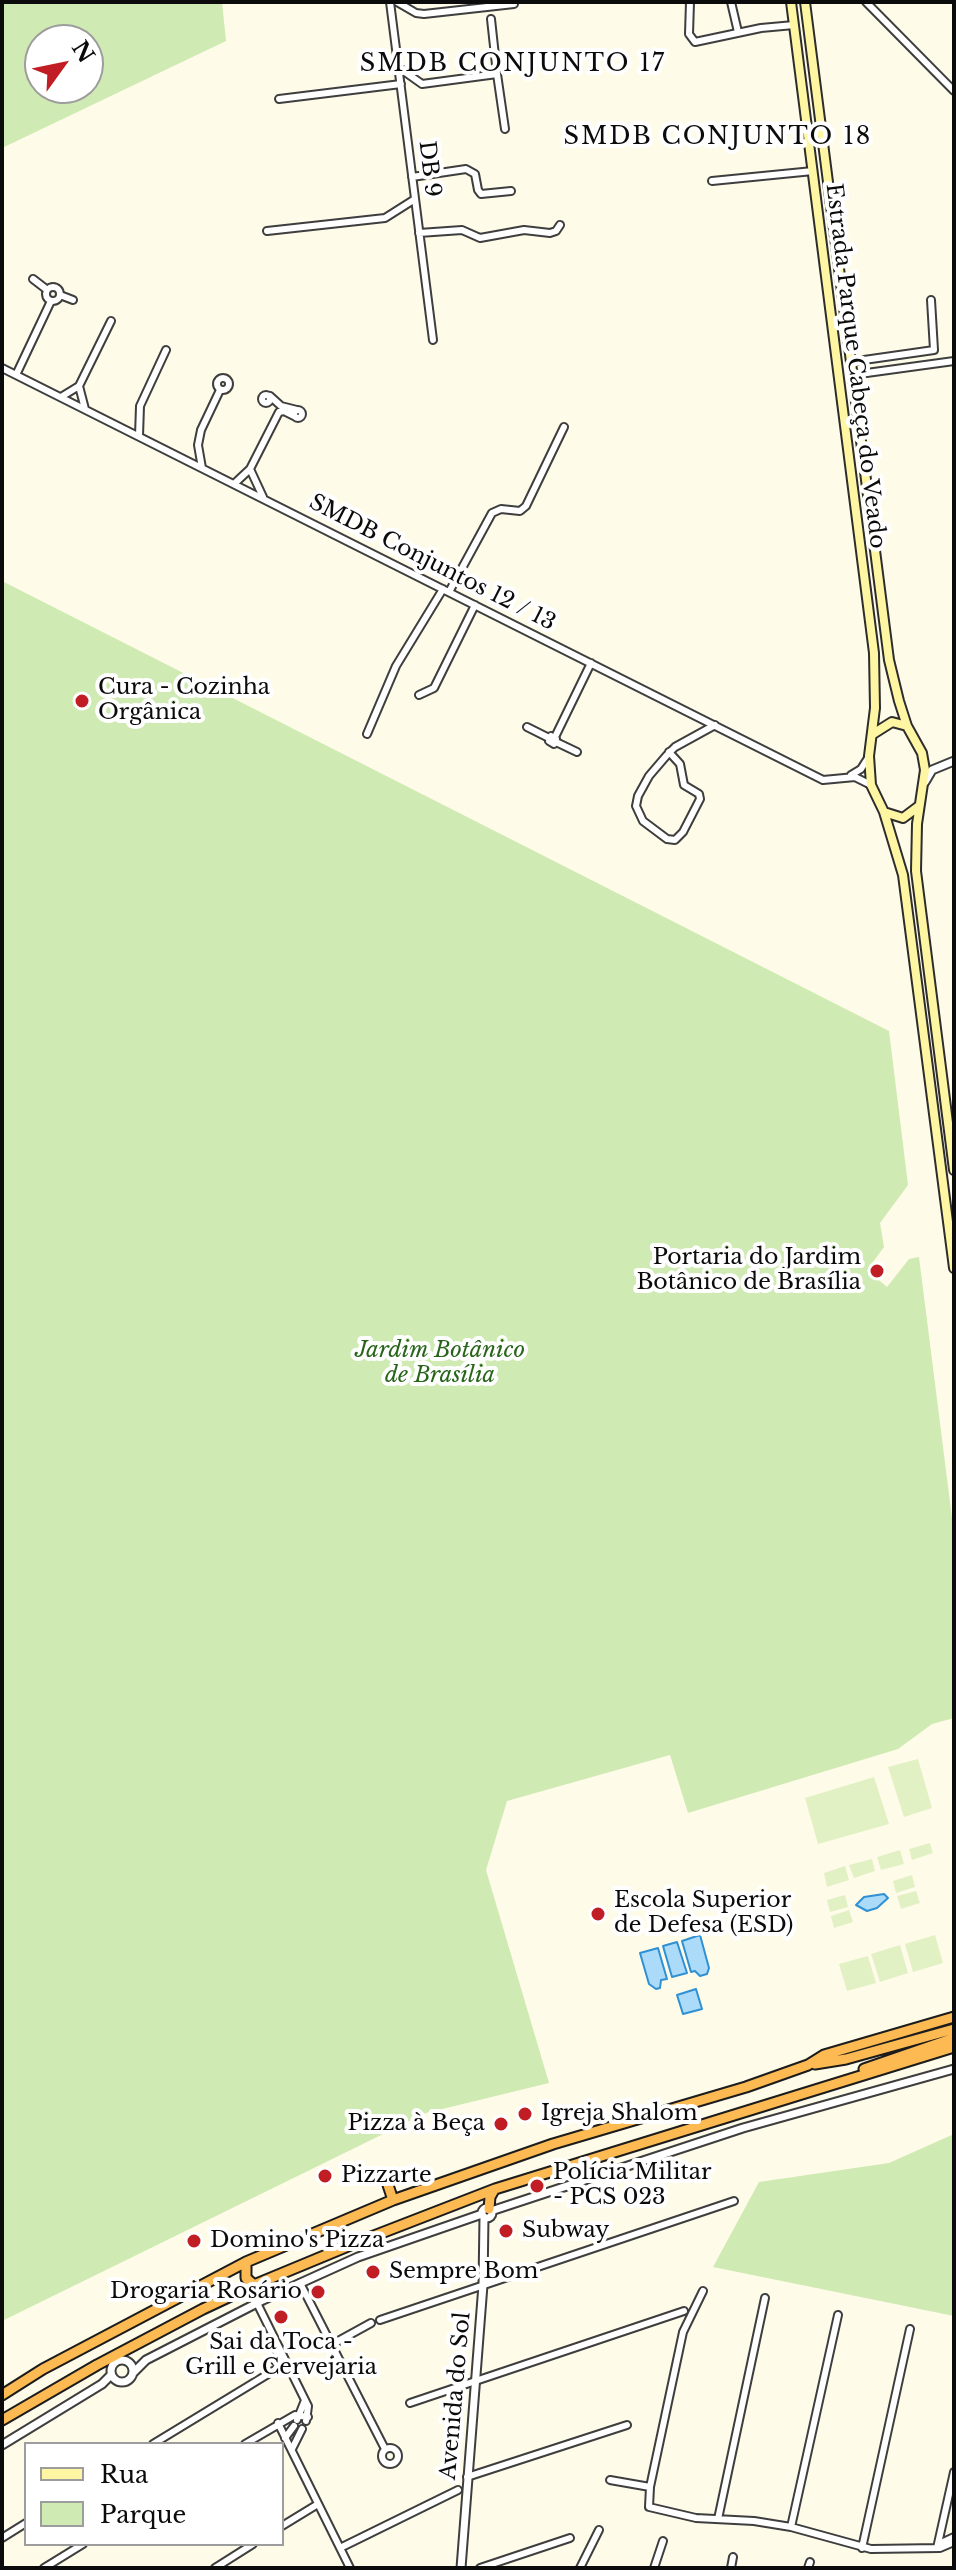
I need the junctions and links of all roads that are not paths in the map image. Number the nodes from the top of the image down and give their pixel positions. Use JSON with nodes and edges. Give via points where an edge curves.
{"nodes":[{"id":1,"x":390,"y":2,"type":"edge"},
{"id":2,"x":397,"y":2,"type":"edge"},
{"id":3,"x":690,"y":2,"type":"edge"},
{"id":4,"x":731,"y":2,"type":"edge"},
{"id":5,"x":791,"y":2,"type":"edge"},
{"id":6,"x":805,"y":2,"type":"edge"},
{"id":7,"x":866,"y":2,"type":"edge"},
{"id":8,"x":514,"y":4,"type":"dead end"},
{"id":9,"x":491,"y":19,"type":"dead end"},
{"id":10,"x":794,"y":25,"type":"junction"},
{"id":11,"x":738,"y":32,"type":"junction"},
{"id":12,"x":810,"y":38,"type":"junction"},
{"id":13,"x":796,"y":39,"type":"junction"},
{"id":14,"x":398,"y":67,"type":"junction"},
{"id":15,"x":497,"y":74,"type":"junction"},
{"id":16,"x":401,"y":84,"type":"junction"},
{"id":17,"x":954,"y":91,"type":"edge"},
{"id":18,"x":279,"y":99,"type":"dead end"},
{"id":19,"x":505,"y":129,"type":"dead end"},
{"id":20,"x":813,"y":171,"type":"junction"},
{"id":21,"x":412,"y":177,"type":"junction"},
{"id":22,"x":712,"y":181,"type":"dead end"},
{"id":23,"x":511,"y":191,"type":"dead end"},
{"id":24,"x":415,"y":199,"type":"junction"},
{"id":25,"x":560,"y":225,"type":"dead end"},
{"id":26,"x":267,"y":231,"type":"dead end"},
{"id":27,"x":419,"y":233,"type":"junction"},
{"id":28,"x":33,"y":279,"type":"dead end"},
{"id":29,"x":46,"y":289,"type":"junction"},
{"id":30,"x":60,"y":295,"type":"junction"},
{"id":31,"x":73,"y":300,"type":"dead end"},
{"id":32,"x":931,"y":300,"type":"dead end"},
{"id":33,"x":51,"y":301,"type":"junction"},
{"id":34,"x":111,"y":321,"type":"dead end"},
{"id":35,"x":433,"y":340,"type":"dead end"},
{"id":36,"x":166,"y":350,"type":"dead end"},
{"id":37,"x":954,"y":361,"type":"edge"},
{"id":38,"x":850,"y":362,"type":"junction"},
{"id":39,"x":2,"y":368,"type":"edge"},
{"id":40,"x":16,"y":375,"type":"junction"},
{"id":41,"x":852,"y":375,"type":"junction"},
{"id":42,"x":79,"y":386,"type":"junction"},
{"id":43,"x":220,"y":390,"type":"dead end"},
{"id":44,"x":61,"y":397,"type":"junction"},
{"id":45,"x":85,"y":409,"type":"junction"},
{"id":46,"x":279,"y":412,"type":"junction"},
{"id":47,"x":564,"y":427,"type":"dead end"},
{"id":48,"x":139,"y":436,"type":"junction"},
{"id":49,"x":202,"y":468,"type":"junction"},
{"id":50,"x":250,"y":469,"type":"junction"},
{"id":51,"x":234,"y":484,"type":"junction"},
{"id":52,"x":265,"y":500,"type":"junction"},
{"id":53,"x":446,"y":590,"type":"junction"},
{"id":54,"x":475,"y":605,"type":"junction"},
{"id":55,"x":591,"y":663,"type":"junction"},
{"id":56,"x":419,"y":695,"type":"dead end"},
{"id":57,"x":715,"y":725,"type":"junction"},
{"id":58,"x":907,"y":726,"type":"junction"},
{"id":59,"x":527,"y":727,"type":"dead end"},
{"id":60,"x":367,"y":734,"type":"dead end"},
{"id":61,"x":873,"y":734,"type":"junction"},
{"id":62,"x":553,"y":739,"type":"junction"},
{"id":63,"x":577,"y":752,"type":"dead end"},
{"id":64,"x":669,"y":752,"type":"junction"},
{"id":65,"x":922,"y":753,"type":"junction"},
{"id":66,"x":869,"y":756,"type":"junction"},
{"id":67,"x":954,"y":761,"type":"edge"},
{"id":68,"x":945,"y":763,"type":"junction"},
{"id":69,"x":848,"y":776,"type":"junction"},
{"id":70,"x":924,"y":783,"type":"junction"},
{"id":71,"x":871,"y":785,"type":"junction"},
{"id":72,"x":919,"y":806,"type":"junction"},
{"id":73,"x":884,"y":812,"type":"junction"},
{"id":74,"x":954,"y":1170,"type":"edge"},
{"id":75,"x":954,"y":1268,"type":"edge"},
{"id":76,"x":954,"y":2017,"type":"edge"},
{"id":77,"x":954,"y":2029,"type":"edge"},
{"id":78,"x":954,"y":2038,"type":"edge"},
{"id":79,"x":954,"y":2047,"type":"edge"},
{"id":80,"x":808,"y":2065,"type":"junction"},
{"id":81,"x":954,"y":2069,"type":"edge"},
{"id":82,"x":836,"y":2083,"type":"junction"},
{"id":83,"x":386,"y":2179,"type":"dead end"},
{"id":84,"x":495,"y":2189,"type":"junction"},
{"id":85,"x":476,"y":2196,"type":"junction"},
{"id":86,"x":393,"y":2200,"type":"junction"},
{"id":87,"x":734,"y":2201,"type":"dead end"},
{"id":88,"x":486,"y":2215,"type":"junction"},
{"id":89,"x":353,"y":2244,"type":"junction"},
{"id":90,"x":358,"y":2257,"type":"junction"},
{"id":91,"x":246,"y":2262,"type":"junction"},
{"id":92,"x":300,"y":2283,"type":"junction"},
{"id":93,"x":254,"y":2285,"type":"junction"},
{"id":94,"x":483,"y":2285,"type":"junction"},
{"id":95,"x":195,"y":2288,"type":"junction"},
{"id":96,"x":703,"y":2291,"type":"dead end"},
{"id":97,"x":765,"y":2298,"type":"dead end"},
{"id":98,"x":257,"y":2303,"type":"junction"},
{"id":99,"x":203,"y":2309,"type":"junction"},
{"id":100,"x":684,"y":2311,"type":"dead end"},
{"id":101,"x":838,"y":2315,"type":"dead end"},
{"id":102,"x":380,"y":2320,"type":"dead end"},
{"id":103,"x":371,"y":2323,"type":"dead end"},
{"id":104,"x":910,"y":2329,"type":"dead end"},
{"id":105,"x":133,"y":2345,"type":"junction"},
{"id":106,"x":331,"y":2345,"type":"junction"},
{"id":107,"x":279,"y":2348,"type":"junction"},
{"id":108,"x":97,"y":2365,"type":"junction"},
{"id":109,"x":278,"y":2365,"type":"junction"},
{"id":110,"x":132,"y":2366,"type":"junction"},
{"id":111,"x":113,"y":2376,"type":"junction"},
{"id":112,"x":475,"y":2381,"type":"junction"},
{"id":113,"x":2,"y":2395,"type":"edge"},
{"id":114,"x":410,"y":2403,"type":"dead end"},
{"id":115,"x":2,"y":2420,"type":"edge"},
{"id":116,"x":301,"y":2420,"type":"junction"},
{"id":117,"x":278,"y":2423,"type":"junction"},
{"id":118,"x":627,"y":2425,"type":"dead end"},
{"id":119,"x":302,"y":2429,"type":"dead end"},
{"id":120,"x":285,"y":2438,"type":"junction"},
{"id":121,"x":156,"y":2442,"type":"edge"},
{"id":122,"x":248,"y":2442,"type":"edge"},
{"id":123,"x":2,"y":2445,"type":"edge"},
{"id":124,"x":292,"y":2449,"type":"junction"},
{"id":125,"x":385,"y":2449,"type":"dead end"},
{"id":126,"x":954,"y":2472,"type":"edge"},
{"id":127,"x":467,"y":2477,"type":"junction"},
{"id":128,"x":610,"y":2480,"type":"dead end"},
{"id":129,"x":650,"y":2487,"type":"junction"},
{"id":130,"x":458,"y":2490,"type":"dead end"},
{"id":131,"x":318,"y":2504,"type":"junction"},
{"id":132,"x":718,"y":2519,"type":"junction"},
{"id":133,"x":944,"y":2522,"type":"junction"},
{"id":134,"x":24,"y":2524,"type":"edge"},
{"id":135,"x":284,"y":2525,"type":"edge"},
{"id":136,"x":791,"y":2527,"type":"junction"},
{"id":137,"x":599,"y":2530,"type":"dead end"},
{"id":138,"x":2,"y":2538,"type":"edge"},
{"id":139,"x":570,"y":2538,"type":"dead end"},
{"id":140,"x":954,"y":2538,"type":"edge"},
{"id":141,"x":663,"y":2541,"type":"dead end"},
{"id":142,"x":80,"y":2546,"type":"edge"},
{"id":143,"x":250,"y":2546,"type":"edge"},
{"id":144,"x":937,"y":2546,"type":"junction"},
{"id":145,"x":340,"y":2548,"type":"junction"},
{"id":146,"x":862,"y":2548,"type":"junction"},
{"id":147,"x":733,"y":2557,"type":"dead end"},
{"id":148,"x":44,"y":2568,"type":"edge"},
{"id":149,"x":215,"y":2568,"type":"edge"},
{"id":150,"x":350,"y":2568,"type":"edge"},
{"id":151,"x":461,"y":2568,"type":"edge"},
{"id":152,"x":480,"y":2568,"type":"edge"},
{"id":153,"x":580,"y":2568,"type":"edge"},
{"id":154,"x":654,"y":2568,"type":"edge"},
{"id":155,"x":731,"y":2568,"type":"edge"}],
"edges":[{"from":1,"to":14,"type":"street","name":"DB 9"},
{"from":2,"to":8,"type":"street","via":[[424,14]]},
{"from":3,"to":11,"type":"street","via":[[692,40]]},
{"from":4,"to":11,"type":"street"},
{"from":5,"to":10,"type":"main road","name":"Estrada Parque Cabeça do Veado"},
{"from":6,"to":12,"type":"main road","name":"Estrada Parque Cabeça do Veado"},
{"from":7,"to":17,"type":"street"},
{"from":9,"to":15,"type":"street"},
{"from":10,"to":11,"type":"street"},
{"from":10,"to":13,"type":"main road","name":"Estrada Parque Cabeça do Veado"},
{"from":12,"to":13,"type":"main road"},
{"from":12,"to":38,"type":"main road","name":"Estrada Parque Cabeça do Veado"},
{"from":13,"to":20,"type":"main road","name":"Estrada Parque Cabeça do Veado"},
{"from":14,"to":15,"type":"street","via":[[422,84]]},
{"from":14,"to":16,"type":"street","name":"DB 9"},
{"from":15,"to":19,"type":"street"},
{"from":16,"to":18,"type":"street"},
{"from":16,"to":21,"type":"street","name":"DB 9"},
{"from":20,"to":22,"type":"street"},
{"from":20,"to":61,"type":"main road","name":"Estrada Parque Cabeça do Veado","via":[[874,653]]},
{"from":21,"to":23,"type":"street","via":[[466,169],[475,174],[481,194]]},
{"from":21,"to":24,"type":"street","name":"DB 9"},
{"from":24,"to":26,"type":"street","via":[[385,218]]},
{"from":24,"to":27,"type":"street","name":"DB 9"},
{"from":25,"to":27,"type":"street","via":[[550,233],[524,230],[480,238],[462,230]]},
{"from":27,"to":35,"type":"street","name":"DB 9"},
{"from":28,"to":29,"type":"street"},
{"from":29,"to":30,"type":"street","via":[[55,287]]},
{"from":29,"to":33,"type":"street"},
{"from":30,"to":31,"type":"street"},
{"from":30,"to":33,"type":"street"},
{"from":32,"to":38,"type":"street","via":[[934,350]]},
{"from":33,"to":40,"type":"street"},
{"from":34,"to":42,"type":"street"},
{"from":36,"to":48,"type":"street","via":[[140,406]]},
{"from":37,"to":41,"type":"street"},
{"from":38,"to":41,"type":"main road","name":"Estrada Parque Cabeça do Veado"},
{"from":39,"to":40,"type":"street","name":"SMDB Conjuntos 12 / 13"},
{"from":40,"to":44,"type":"street","name":"SMDB Conjuntos 12 / 13"},
{"from":41,"to":58,"type":"main road","name":"Estrada Parque Cabeça do Veado","via":[[889,660]]},
{"from":42,"to":44,"type":"street"},
{"from":42,"to":45,"type":"street"},
{"from":43,"to":49,"type":"street","via":[[201,430]]},
{"from":44,"to":45,"type":"street","name":"SMDB Conjuntos 12 / 13"},
{"from":45,"to":48,"type":"street","name":"SMDB Conjuntos 12 / 13"},
{"from":46,"to":46,"type":"street","via":[[275,407],[267,400],[295,413]]},
{"from":46,"to":50,"type":"street"},
{"from":47,"to":53,"type":"street","via":[[526,506],[492,513]]},
{"from":48,"to":49,"type":"street","name":"SMDB Conjuntos 12 / 13"},
{"from":49,"to":51,"type":"street","name":"SMDB Conjuntos 12 / 13"},
{"from":50,"to":51,"type":"street"},
{"from":50,"to":52,"type":"street"},
{"from":51,"to":52,"type":"street","name":"SMDB Conjuntos 12 / 13"},
{"from":52,"to":53,"type":"street","name":"SMDB Conjuntos 12 / 13"},
{"from":53,"to":54,"type":"street","name":"SMDB Conjuntos 12 / 13"},
{"from":53,"to":60,"type":"street","via":[[396,666]]},
{"from":54,"to":55,"type":"street","name":"SMDB Conjuntos 12 / 13"},
{"from":54,"to":56,"type":"street","via":[[434,688]]},
{"from":55,"to":57,"type":"street","name":"SMDB Conjuntos 12 / 13"},
{"from":55,"to":62,"type":"street"},
{"from":57,"to":64,"type":"street"},
{"from":57,"to":69,"type":"street","name":"SMDB Conjuntos 12 / 13","via":[[823,780]]},
{"from":58,"to":61,"type":"main road","via":[[892,722]]},
{"from":58,"to":65,"type":"main road"},
{"from":59,"to":62,"type":"street"},
{"from":61,"to":66,"type":"main road"},
{"from":62,"to":63,"type":"street"},
{"from":64,"to":64,"type":"street","via":[[643,785],[636,806],[649,828],[675,840],[700,799],[684,785],[680,764]]},
{"from":65,"to":68,"type":"street","via":[[933,763]]},
{"from":65,"to":70,"type":"main road"},
{"from":66,"to":69,"type":"street"},
{"from":66,"to":71,"type":"main road"},
{"from":67,"to":68,"type":"street"},
{"from":68,"to":70,"type":"street"},
{"from":69,"to":71,"type":"street","name":"SMDB Conjuntos 12 / 13"},
{"from":70,"to":72,"type":"main road"},
{"from":71,"to":73,"type":"main road"},
{"from":72,"to":73,"type":"main road","via":[[903,818]]},
{"from":72,"to":74,"type":"main road","via":[[918,886]]},
{"from":73,"to":75,"type":"main road","via":[[904,885]]},
{"from":76,"to":80,"type":"highway","via":[[824,2055]]},
{"from":77,"to":80,"type":"highway"},
{"from":78,"to":82,"type":"highway","via":[[873,2064]]},
{"from":79,"to":82,"type":"highway"},
{"from":80,"to":86,"type":"highway"},
{"from":81,"to":88,"type":"street","via":[[743,2128]]},
{"from":82,"to":84,"type":"highway"},
{"from":83,"to":86,"type":"highway"},
{"from":84,"to":85,"type":"highway"},
{"from":84,"to":88,"type":"highway"},
{"from":85,"to":88,"type":"highway"},
{"from":85,"to":89,"type":"highway"},
{"from":86,"to":91,"type":"highway"},
{"from":87,"to":94,"type":"street"},
{"from":88,"to":90,"type":"street"},
{"from":88,"to":94,"type":"street","name":"Avenida do Sol"},
{"from":89,"to":90,"type":"highway"},
{"from":89,"to":93,"type":"highway"},
{"from":90,"to":92,"type":"street"},
{"from":91,"to":93,"type":"highway","via":[[246,2278]]},
{"from":91,"to":95,"type":"highway"},
{"from":92,"to":98,"type":"street"},
{"from":92,"to":106,"type":"street"},
{"from":93,"to":99,"type":"highway"},
{"from":94,"to":102,"type":"street"},
{"from":94,"to":112,"type":"street","name":"Avenida do Sol"},
{"from":95,"to":99,"type":"highway","via":[[205,2297]]},
{"from":95,"to":113,"type":"highway"},
{"from":96,"to":129,"type":"street","via":[[683,2332]]},
{"from":97,"to":132,"type":"street"},
{"from":98,"to":107,"type":"street"},
{"from":98,"to":110,"type":"street"},
{"from":99,"to":105,"type":"highway"},
{"from":100,"to":112,"type":"street"},
{"from":101,"to":136,"type":"street"},
{"from":103,"to":106,"type":"street"},
{"from":104,"to":146,"type":"street"},
{"from":105,"to":108,"type":"highway"},
{"from":105,"to":110,"type":"highway"},
{"from":106,"to":125,"type":"street"},
{"from":107,"to":109,"type":"street"},
{"from":107,"to":109,"type":"street"},
{"from":108,"to":111,"type":"highway"},
{"from":108,"to":115,"type":"highway"},
{"from":109,"to":116,"type":"street","via":[[305,2400]]},
{"from":109,"to":121,"type":"street"},
{"from":110,"to":111,"type":"street","via":[[124,2380]]},
{"from":110,"to":111,"type":"street","via":[[119,2362]]},
{"from":111,"to":123,"type":"street"},
{"from":112,"to":114,"type":"street"},
{"from":112,"to":127,"type":"street","name":"Avenida do Sol"},
{"from":116,"to":117,"type":"street"},
{"from":116,"to":120,"type":"street"},
{"from":117,"to":120,"type":"street"},
{"from":117,"to":122,"type":"street"},
{"from":118,"to":127,"type":"street"},
{"from":119,"to":124,"type":"street"},
{"from":120,"to":124,"type":"street"},
{"from":124,"to":131,"type":"street"},
{"from":126,"to":133,"type":"street"},
{"from":127,"to":151,"type":"street","name":"Avenida do Sol"},
{"from":128,"to":129,"type":"street"},
{"from":129,"to":132,"type":"street","via":[[651,2509]]},
{"from":130,"to":145,"type":"street"},
{"from":131,"to":135,"type":"street"},
{"from":131,"to":145,"type":"street"},
{"from":132,"to":136,"type":"street"},
{"from":133,"to":140,"type":"street"},
{"from":133,"to":144,"type":"street"},
{"from":134,"to":138,"type":"street"},
{"from":136,"to":146,"type":"street"},
{"from":137,"to":153,"type":"street"},
{"from":139,"to":152,"type":"street"},
{"from":140,"to":144,"type":"street"},
{"from":141,"to":154,"type":"street"},
{"from":142,"to":148,"type":"street"},
{"from":143,"to":149,"type":"street"},
{"from":144,"to":146,"type":"street"},
{"from":145,"to":150,"type":"street"},
{"from":147,"to":155,"type":"street"}]}
